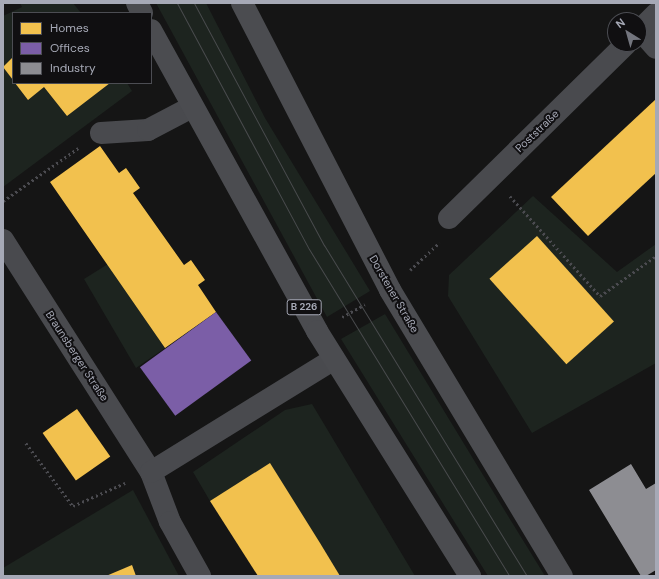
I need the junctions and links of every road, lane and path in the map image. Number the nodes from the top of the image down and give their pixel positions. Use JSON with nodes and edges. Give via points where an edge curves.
{"nodes":[{"id":1,"x":242,"y":3,"type":"edge"},
{"id":2,"x":656,"y":14,"type":"edge"},
{"id":3,"x":647,"y":23,"type":"edge"},
{"id":4,"x":152,"y":32,"type":"edge"},
{"id":5,"x":647,"y":39,"type":"edge"},
{"id":6,"x":656,"y":48,"type":"edge"},
{"id":7,"x":618,"y":52,"type":"edge"},
{"id":8,"x":192,"y":107,"type":"junction"},
{"id":9,"x":101,"y":133,"type":"joint"},
{"id":10,"x":492,"y":176,"type":"junction"},
{"id":11,"x":3,"y":201,"type":"edge"},
{"id":12,"x":449,"y":218,"type":"joint"},
{"id":13,"x":3,"y":240,"type":"edge"},
{"id":14,"x":656,"y":256,"type":"edge"},
{"id":15,"x":390,"y":290,"type":"junction"},
{"id":16,"x":317,"y":331,"type":"junction"},
{"id":17,"x":334,"y":359,"type":"junction"},
{"id":18,"x":26,"y":443,"type":"dead end"},
{"id":19,"x":151,"y":472,"type":"junction"},
{"id":20,"x":200,"y":576,"type":"edge"},
{"id":21,"x":470,"y":576,"type":"edge"},
{"id":22,"x":562,"y":576,"type":"edge"}],
"edges":[{"from":1,"to":15,"type":"main road","name":"Dorstener Straße"},
{"from":2,"to":3,"type":"street"},
{"from":4,"to":8,"type":"main road","number":"B 226"},
{"from":5,"to":6,"type":"street"},
{"from":7,"to":10,"type":"street","name":"Poststraße"},
{"from":8,"to":9,"type":"street","via":[[148,130]]},
{"from":8,"to":16,"type":"main road","number":"B 226"},
{"from":9,"to":11,"type":"path"},
{"from":10,"to":12,"type":"street","name":"Poststraße"},
{"from":10,"to":14,"type":"path","via":[[600,296]]},
{"from":12,"to":15,"type":"path","via":[[440,241]]},
{"from":13,"to":19,"type":"street","name":"Braunsberger Straße"},
{"from":15,"to":16,"type":"path"},
{"from":15,"to":22,"type":"main road","name":"Dorstener Straße"},
{"from":16,"to":17,"type":"main road","number":"B 226"},
{"from":17,"to":19,"type":"street"},
{"from":17,"to":21,"type":"main road","number":"B 226"},
{"from":18,"to":19,"type":"path","via":[[73,506]]},
{"from":19,"to":20,"type":"street","name":"Braunsberger Straße","via":[[170,522]]}]}
